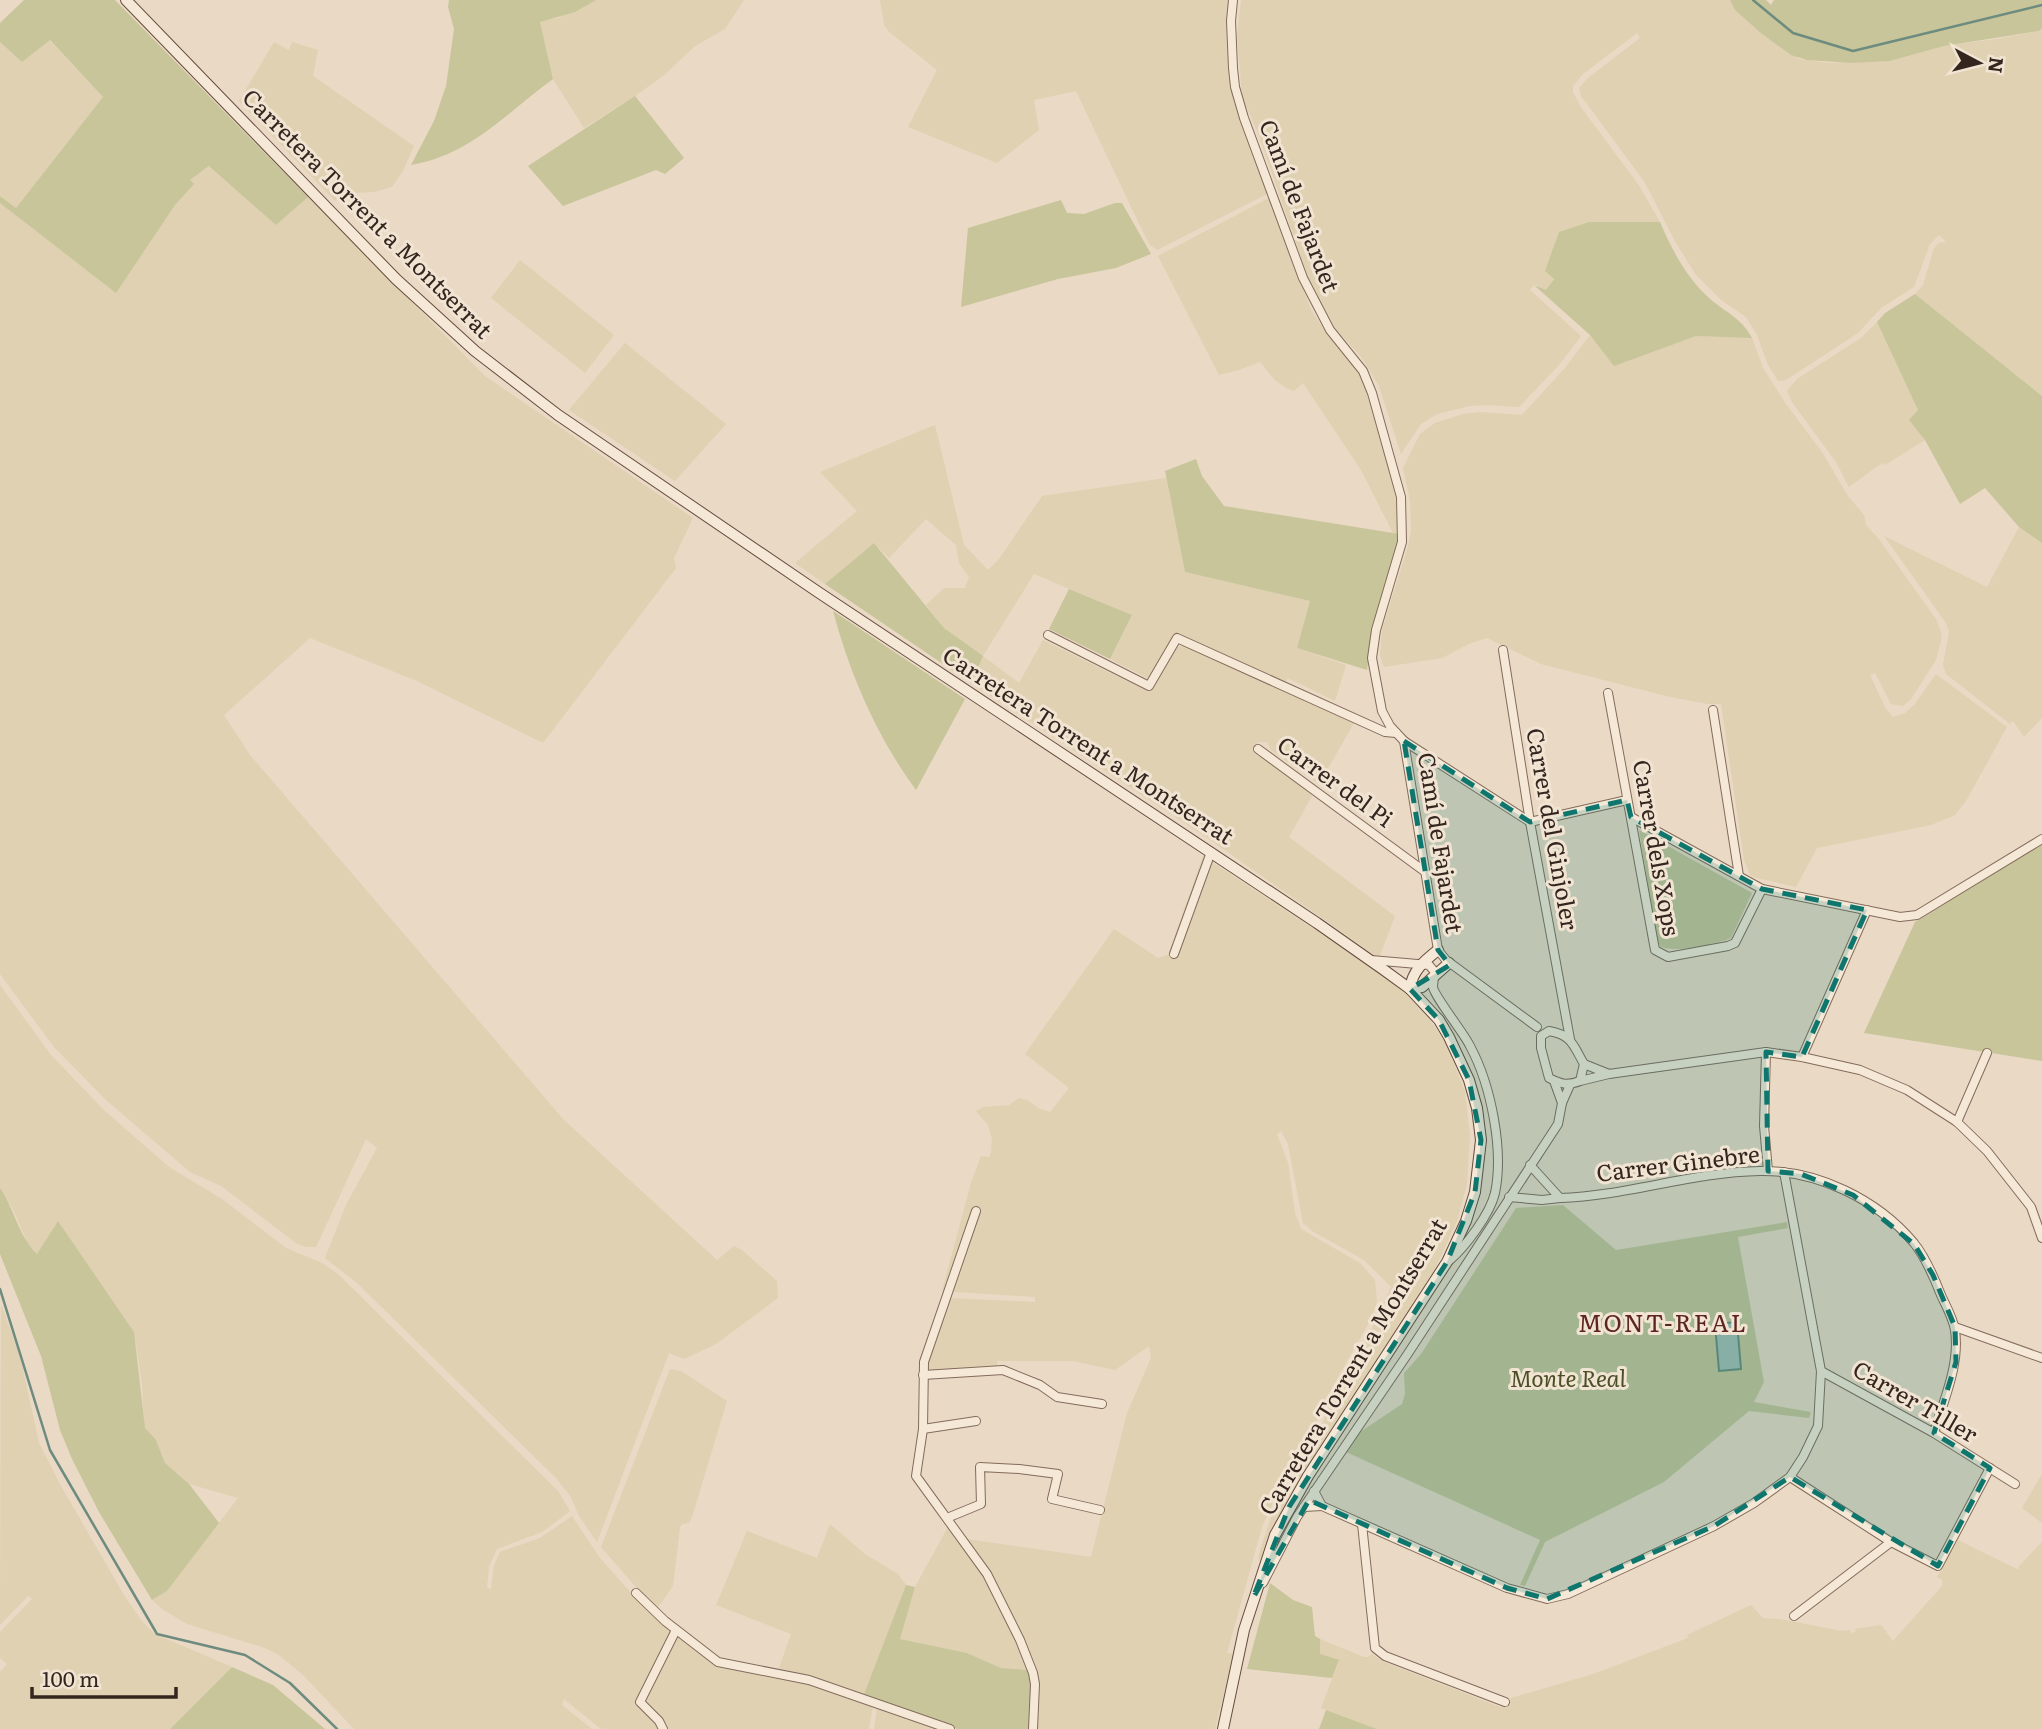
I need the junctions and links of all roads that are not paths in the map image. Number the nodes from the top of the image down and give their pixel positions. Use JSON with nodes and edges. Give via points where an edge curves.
{"nodes":[{"id":1,"x":126,"y":0,"type":"edge"},
{"id":2,"x":1233,"y":0,"type":"edge"},
{"id":3,"x":1048,"y":635,"type":"dead end"},
{"id":4,"x":1503,"y":650,"type":"dead end"},
{"id":5,"x":1608,"y":693,"type":"dead end"},
{"id":6,"x":1713,"y":710,"type":"dead end"},
{"id":7,"x":1396,"y":733,"type":"junction"},
{"id":8,"x":1404,"y":741,"type":"junction"},
{"id":9,"x":1258,"y":749,"type":"dead end"},
{"id":10,"x":1627,"y":800,"type":"junction"},
{"id":11,"x":1631,"y":817,"type":"junction"},
{"id":12,"x":1530,"y":822,"type":"junction"},
{"id":13,"x":2042,"y":839,"type":"edge"},
{"id":14,"x":1210,"y":852,"type":"junction"},
{"id":15,"x":1424,"y":871,"type":"junction"},
{"id":16,"x":1739,"y":877,"type":"junction"},
{"id":17,"x":1762,"y":889,"type":"junction"},
{"id":18,"x":1867,"y":910,"type":"junction"},
{"id":19,"x":1438,"y":950,"type":"junction"},
{"id":20,"x":1174,"y":954,"type":"dead end"},
{"id":21,"x":1370,"y":960,"type":"junction"},
{"id":22,"x":1448,"y":961,"type":"junction"},
{"id":23,"x":1421,"y":964,"type":"junction"},
{"id":24,"x":1435,"y":977,"type":"junction"},
{"id":25,"x":1410,"y":989,"type":"junction"},
{"id":26,"x":1566,"y":1015,"type":"junction"},
{"id":27,"x":1549,"y":1033,"type":"junction"},
{"id":28,"x":1570,"y":1040,"type":"junction"},
{"id":29,"x":1766,"y":1052,"type":"junction"},
{"id":30,"x":1987,"y":1053,"type":"dead end"},
{"id":31,"x":1802,"y":1057,"type":"junction"},
{"id":32,"x":1584,"y":1064,"type":"junction"},
{"id":33,"x":1609,"y":1074,"type":"junction"},
{"id":34,"x":1554,"y":1081,"type":"junction"},
{"id":35,"x":1580,"y":1081,"type":"junction"},
{"id":36,"x":1570,"y":1085,"type":"junction"},
{"id":37,"x":1562,"y":1103,"type":"junction"},
{"id":38,"x":1957,"y":1122,"type":"junction"},
{"id":39,"x":1530,"y":1165,"type":"junction"},
{"id":40,"x":1768,"y":1171,"type":"junction"},
{"id":41,"x":1784,"y":1172,"type":"junction"},
{"id":42,"x":1509,"y":1197,"type":"junction"},
{"id":43,"x":1560,"y":1198,"type":"junction"},
{"id":44,"x":2042,"y":1204,"type":"edge"},
{"id":45,"x":2031,"y":1207,"type":"junction"},
{"id":46,"x":976,"y":1211,"type":"dead end"},
{"id":47,"x":2042,"y":1238,"type":"edge"},
{"id":48,"x":1445,"y":1264,"type":"junction"},
{"id":49,"x":1955,"y":1328,"type":"junction"},
{"id":50,"x":2042,"y":1358,"type":"edge"},
{"id":51,"x":1821,"y":1371,"type":"junction"},
{"id":52,"x":923,"y":1375,"type":"junction"},
{"id":53,"x":1102,"y":1404,"type":"dead end"},
{"id":54,"x":976,"y":1421,"type":"dead end"},
{"id":55,"x":923,"y":1429,"type":"junction"},
{"id":56,"x":1934,"y":1433,"type":"junction"},
{"id":57,"x":1990,"y":1468,"type":"junction"},
{"id":58,"x":1790,"y":1477,"type":"junction"},
{"id":59,"x":2015,"y":1484,"type":"dead end"},
{"id":60,"x":1314,"y":1491,"type":"junction"},
{"id":61,"x":1322,"y":1506,"type":"junction"},
{"id":62,"x":1304,"y":1507,"type":"junction"},
{"id":63,"x":1100,"y":1510,"type":"dead end"},
{"id":64,"x":947,"y":1518,"type":"junction"},
{"id":65,"x":1362,"y":1524,"type":"junction"},
{"id":66,"x":1891,"y":1542,"type":"junction"},
{"id":67,"x":636,"y":1593,"type":"dead end"},
{"id":68,"x":1253,"y":1598,"type":"junction"},
{"id":69,"x":1794,"y":1616,"type":"dead end"},
{"id":70,"x":676,"y":1630,"type":"junction"},
{"id":71,"x":1505,"y":1702,"type":"dead end"},
{"id":72,"x":663,"y":1729,"type":"edge"},
{"id":73,"x":950,"y":1729,"type":"edge"},
{"id":74,"x":1033,"y":1729,"type":"edge"},
{"id":75,"x":1223,"y":1729,"type":"edge"}],
"edges":[{"from":1,"to":14,"type":"main road","name":"Carretera Torrent a Montserrat","via":[[396,279],[514,383]]},
{"from":2,"to":7,"type":"street","name":"Camí de Fajardet","via":[[1233,68],[1241,110],[1307,287],[1330,330],[1363,370],[1401,497],[1402,541],[1372,659],[1382,711]]},
{"from":3,"to":7,"type":"street","name":"Camí de Fajardet","via":[[1149,686],[1177,638]]},
{"from":4,"to":12,"type":"street","name":"Carrer del Ginjoler"},
{"from":5,"to":10,"type":"street","name":"Carrer dels Xops"},
{"from":6,"to":16,"type":"street"},
{"from":7,"to":8,"type":"street","name":"Camí de Fajardet"},
{"from":8,"to":12,"type":"street"},
{"from":8,"to":15,"type":"street","name":"Camí de Fajardet"},
{"from":9,"to":15,"type":"street","name":"Carrer del Pi"},
{"from":10,"to":11,"type":"street","name":"Carrer dels Xops"},
{"from":10,"to":12,"type":"street"},
{"from":11,"to":16,"type":"street"},
{"from":11,"to":17,"type":"street","name":"Carrer dels Xops","via":[[1658,953],[1668,957],[1735,943]]},
{"from":12,"to":26,"type":"street","name":"Carrer del Ginjoler"},
{"from":13,"to":18,"type":"street","via":[[1917,915],[1900,917]]},
{"from":14,"to":20,"type":"street"},
{"from":14,"to":21,"type":"main road","name":"Carretera Torrent a Montserrat"},
{"from":15,"to":19,"type":"street","name":"Camí de Fajardet"},
{"from":16,"to":17,"type":"street"},
{"from":17,"to":18,"type":"street"},
{"from":18,"to":31,"type":"street"},
{"from":19,"to":22,"type":"street","name":"Camí de Fajardet"},
{"from":19,"to":23,"type":"main road"},
{"from":21,"to":23,"type":"street"},
{"from":21,"to":25,"type":"main road","name":"Carretera Torrent a Montserrat"},
{"from":22,"to":24,"type":"main road"},
{"from":22,"to":27,"type":"street","name":"Camí de Fajardet"},
{"from":23,"to":24,"type":"street","via":[[1429,965]]},
{"from":23,"to":25,"type":"main road"},
{"from":24,"to":25,"type":"main road"},
{"from":24,"to":48,"type":"street","via":[[1433,988],[1471,1047],[1487,1087],[1497,1174],[1489,1208],[1462,1249]]},
{"from":25,"to":48,"type":"main road","name":"Carretera Torrent a Montserrat","via":[[1439,1020],[1459,1057],[1481,1140],[1472,1202]]},
{"from":26,"to":27,"type":"street"},
{"from":26,"to":28,"type":"street","name":"Carrer del Ginjoler"},
{"from":27,"to":28,"type":"street","via":[[1565,1034]]},
{"from":27,"to":34,"type":"street","via":[[1541,1048]]},
{"from":28,"to":32,"type":"street"},
{"from":29,"to":31,"type":"street"},
{"from":29,"to":33,"type":"street"},
{"from":29,"to":40,"type":"street"},
{"from":30,"to":38,"type":"street"},
{"from":31,"to":38,"type":"street","via":[[1860,1070],[1908,1090]]},
{"from":32,"to":33,"type":"street"},
{"from":32,"to":35,"type":"street"},
{"from":33,"to":35,"type":"street"},
{"from":34,"to":36,"type":"street"},
{"from":34,"to":37,"type":"street"},
{"from":35,"to":36,"type":"street"},
{"from":36,"to":37,"type":"street"},
{"from":37,"to":39,"type":"street","via":[[1558,1124]]},
{"from":38,"to":45,"type":"street","via":[[1987,1151]]},
{"from":39,"to":42,"type":"street"},
{"from":39,"to":43,"type":"street"},
{"from":40,"to":41,"type":"street","name":"Carrer Ginebre"},
{"from":40,"to":43,"type":"street","name":"Carrer Ginebre"},
{"from":41,"to":49,"type":"street","name":"Carrer Ginebre","via":[[1822,1181],[1885,1216],[1914,1244]]},
{"from":41,"to":51,"type":"street"},
{"from":42,"to":43,"type":"street","name":"Carrer Ginebre"},
{"from":42,"to":60,"type":"street"},
{"from":44,"to":45,"type":"street"},
{"from":45,"to":47,"type":"street"},
{"from":46,"to":52,"type":"street","via":[[923,1362]]},
{"from":48,"to":68,"type":"main road","name":"Carretera Torrent a Montserrat","via":[[1289,1507]]},
{"from":49,"to":50,"type":"street"},
{"from":49,"to":56,"type":"street","name":"Carrer Ginebre","via":[[1956,1362]]},
{"from":51,"to":56,"type":"street","name":"Carrer Tiller"},
{"from":51,"to":58,"type":"street","via":[[1818,1426]]},
{"from":52,"to":53,"type":"street","via":[[1003,1370],[1057,1397]]},
{"from":52,"to":55,"type":"street"},
{"from":54,"to":55,"type":"street"},
{"from":55,"to":64,"type":"street","via":[[916,1476]]},
{"from":56,"to":57,"type":"street","name":"Carrer Tiller"},
{"from":57,"to":59,"type":"street","name":"Carrer Tiller"},
{"from":57,"to":66,"type":"street","name":"Carrer Tiller","via":[[1938,1566]]},
{"from":58,"to":65,"type":"street","via":[[1714,1525],[1568,1594],[1548,1599],[1507,1588]]},
{"from":58,"to":66,"type":"street"},
{"from":60,"to":61,"type":"street"},
{"from":60,"to":62,"type":"street"},
{"from":61,"to":62,"type":"street"},
{"from":61,"to":65,"type":"street"},
{"from":62,"to":68,"type":"street"},
{"from":63,"to":64,"type":"street","via":[[1052,1499],[1058,1474],[980,1467],[981,1504]]},
{"from":64,"to":74,"type":"street","via":[[987,1574],[1027,1657],[1035,1684]]},
{"from":65,"to":71,"type":"street","via":[[1375,1648],[1385,1656]]},
{"from":66,"to":69,"type":"street"},
{"from":67,"to":70,"type":"street"},
{"from":68,"to":75,"type":"main road","name":"Carretera Torrent a Montserrat"},
{"from":70,"to":72,"type":"street","via":[[640,1702]]},
{"from":70,"to":73,"type":"street","via":[[718,1662],[809,1680]]}]}
